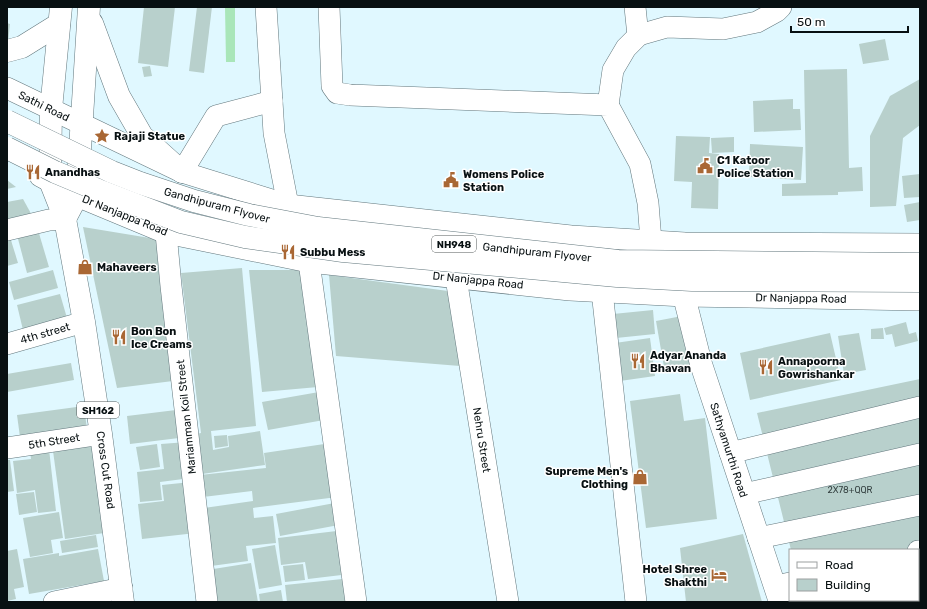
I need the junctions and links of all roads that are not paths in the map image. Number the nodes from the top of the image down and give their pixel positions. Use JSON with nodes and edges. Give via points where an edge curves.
{"nodes":[{"id":1,"x":266,"y":7,"type":"edge"},
{"id":2,"x":329,"y":7,"type":"edge"},
{"id":3,"x":635,"y":7,"type":"edge"},
{"id":4,"x":781,"y":7,"type":"edge"},
{"id":5,"x":89,"y":10,"type":"edge"},
{"id":6,"x":60,"y":16,"type":"edge"},
{"id":7,"x":638,"y":36,"type":"junction"},
{"id":8,"x":7,"y":51,"type":"edge"},
{"id":9,"x":7,"y":88,"type":"edge"},
{"id":10,"x":272,"y":101,"type":"junction"},
{"id":11,"x":608,"y":104,"type":"junction"},
{"id":12,"x":50,"y":109,"type":"junction"},
{"id":13,"x":7,"y":121,"type":"edge"},
{"id":14,"x":82,"y":125,"type":"junction"},
{"id":15,"x":7,"y":148,"type":"edge"},
{"id":16,"x":7,"y":159,"type":"edge"},
{"id":17,"x":182,"y":172,"type":"junction"},
{"id":18,"x":50,"y":181,"type":"junction"},
{"id":19,"x":77,"y":196,"type":"junction"},
{"id":20,"x":288,"y":205,"type":"junction"},
{"id":21,"x":66,"y":219,"type":"junction"},
{"id":22,"x":7,"y":230,"type":"edge"},
{"id":23,"x":166,"y":233,"type":"junction"},
{"id":24,"x":651,"y":241,"type":"junction"},
{"id":25,"x":920,"y":244,"type":"edge"},
{"id":26,"x":309,"y":262,"type":"junction"},
{"id":27,"x":920,"y":264,"type":"edge"},
{"id":28,"x":456,"y":278,"type":"junction"},
{"id":29,"x":920,"y":281,"type":"edge"},
{"id":30,"x":602,"y":291,"type":"junction"},
{"id":31,"x":684,"y":296,"type":"junction"},
{"id":32,"x":920,"y":300,"type":"edge"},
{"id":33,"x":84,"y":322,"type":"junction"},
{"id":34,"x":7,"y":344,"type":"edge"},
{"id":35,"x":920,"y":407,"type":"edge"},
{"id":36,"x":101,"y":434,"type":"junction"},
{"id":37,"x":7,"y":448,"type":"edge"},
{"id":38,"x":730,"y":453,"type":"junction"},
{"id":39,"x":920,"y":454,"type":"edge"},
{"id":40,"x":744,"y":494,"type":"junction"},
{"id":41,"x":920,"y":505,"type":"edge"},
{"id":42,"x":758,"y":538,"type":"junction"},
{"id":43,"x":782,"y":590,"type":"edge"},
{"id":44,"x":122,"y":595,"type":"edge"},
{"id":45,"x":54,"y":602,"type":"edge"},
{"id":46,"x":207,"y":602,"type":"edge"},
{"id":47,"x":356,"y":602,"type":"edge"},
{"id":48,"x":508,"y":602,"type":"edge"},
{"id":49,"x":636,"y":602,"type":"edge"}],
"edges":[{"from":1,"to":10,"type":"street"},
{"from":2,"to":11,"type":"street","via":[[332,86],[337,93],[350,96]]},
{"from":3,"to":7,"type":"street"},
{"from":4,"to":7,"type":"street","via":[[757,22],[723,29],[667,27]]},
{"from":5,"to":14,"type":"main road"},
{"from":5,"to":17,"type":"main road","via":[[118,96],[142,136]]},
{"from":6,"to":8,"type":"main road","via":[[22,47]]},
{"from":6,"to":12,"type":"main road","number":"SH162"},
{"from":7,"to":11,"type":"street","via":[[626,48],[613,70]]},
{"from":9,"to":12,"type":"street","name":"Sathi Road"},
{"from":10,"to":17,"type":"street","via":[[216,116]]},
{"from":10,"to":20,"type":"street","via":[[274,133]]},
{"from":11,"to":24,"type":"street","via":[[640,164],[648,203]]},
{"from":12,"to":14,"type":"street","name":"Sathi Road"},
{"from":12,"to":18,"type":"main road","number":"SH162"},
{"from":13,"to":27,"type":"main road","name":"Gandhipuram Flyover","number":"NH948","bridge":true,"via":[[140,183],[249,216],[318,228],[618,261]]},
{"from":14,"to":17,"type":"street"},
{"from":14,"to":19,"type":"main road"},
{"from":15,"to":29,"type":"main road","name":"Gandhipuram Flyover","number":"NH948","bridge":true,"via":[[55,172],[181,222],[245,237],[343,251],[617,276],[692,280]]},
{"from":16,"to":18,"type":"street","name":"Dr Nanjappa Road"},
{"from":17,"to":20,"type":"street"},
{"from":18,"to":19,"type":"street","name":"Dr Nanjappa Road"},
{"from":18,"to":21,"type":"main road","number":"SH162"},
{"from":19,"to":21,"type":"main road"},
{"from":19,"to":23,"type":"street","name":"Dr Nanjappa Road"},
{"from":20,"to":24,"type":"street","via":[[534,232]]},
{"from":21,"to":22,"type":"street","via":[[49,220]]},
{"from":21,"to":33,"type":"main road","name":"Cross Cut Road","number":"SH162"},
{"from":23,"to":26,"type":"street","name":"Dr Nanjappa Road"},
{"from":23,"to":46,"type":"street","name":"Mariamman Koil Street"},
{"from":24,"to":25,"type":"street"},
{"from":24,"to":31,"type":"main road","name":"Sathyamurthi Road"},
{"from":26,"to":28,"type":"street","name":"Dr Nanjappa Road"},
{"from":26,"to":47,"type":"street"},
{"from":28,"to":30,"type":"street","name":"Dr Nanjappa Road"},
{"from":28,"to":48,"type":"street","name":"Nehru Street"},
{"from":30,"to":31,"type":"street","name":"Dr Nanjappa Road"},
{"from":30,"to":49,"type":"street"},
{"from":31,"to":32,"type":"street","name":"Dr Nanjappa Road"},
{"from":31,"to":38,"type":"main road","name":"Sathyamurthi Road","via":[[701,364]]},
{"from":33,"to":34,"type":"street","name":"4th street"},
{"from":33,"to":36,"type":"main road","name":"Cross Cut Road","number":"SH162"},
{"from":35,"to":38,"type":"street"},
{"from":36,"to":37,"type":"street","name":"5th Street"},
{"from":36,"to":44,"type":"main road","name":"Cross Cut Road","number":"SH162"},
{"from":38,"to":40,"type":"main road","name":"Sathyamurthi Road"},
{"from":39,"to":40,"type":"street"},
{"from":40,"to":42,"type":"main road","name":"Sathyamurthi Road"},
{"from":41,"to":42,"type":"street"},
{"from":42,"to":43,"type":"main road","name":"Sathyamurthi Road"},
{"from":44,"to":45,"type":"street"}]}
